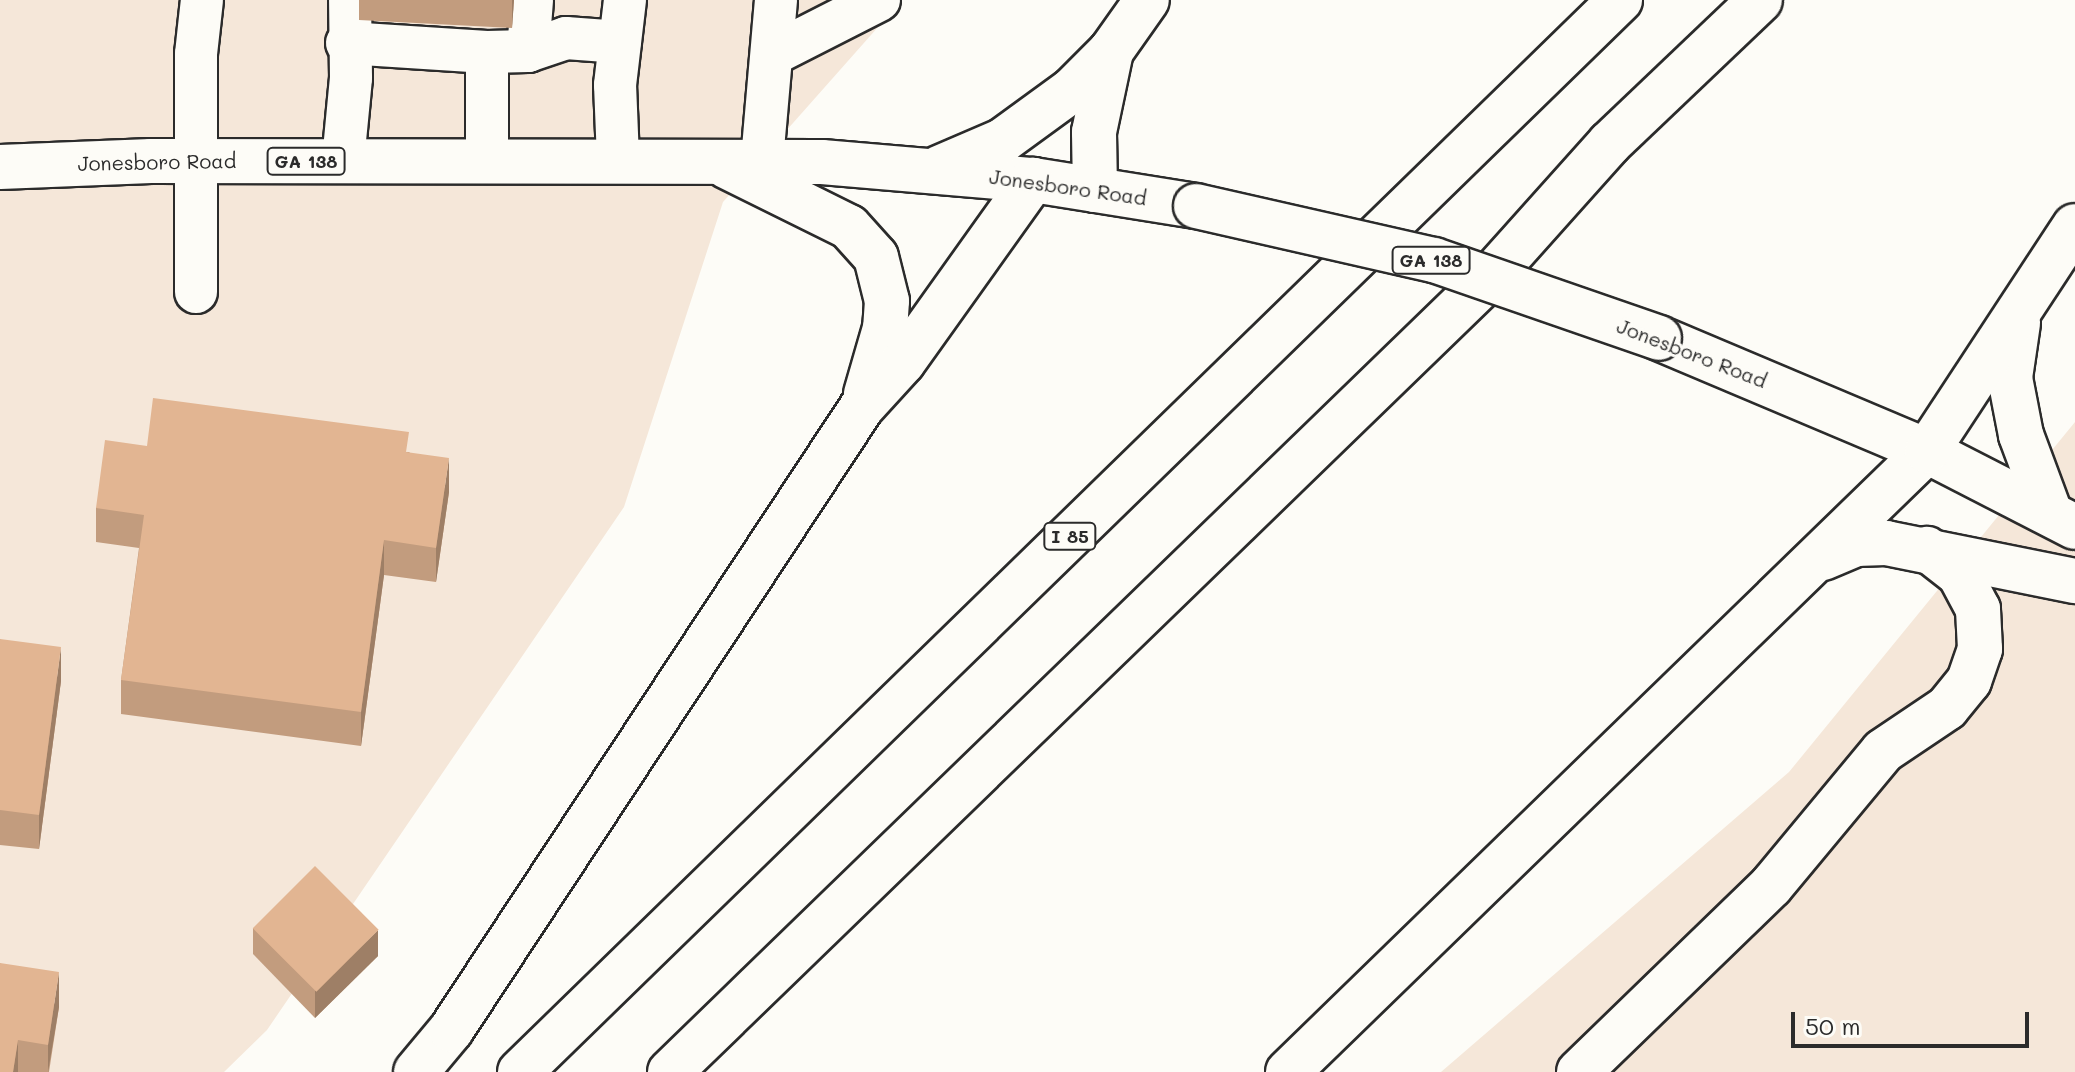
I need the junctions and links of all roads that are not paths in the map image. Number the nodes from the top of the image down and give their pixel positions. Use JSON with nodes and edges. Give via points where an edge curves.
{"nodes":[{"id":1,"x":202,"y":0,"type":"edge"},
{"id":2,"x":532,"y":0,"type":"edge"},
{"id":3,"x":625,"y":0,"type":"edge"},
{"id":4,"x":776,"y":0,"type":"edge"},
{"id":5,"x":879,"y":0,"type":"edge"},
{"id":6,"x":1147,"y":0,"type":"edge"},
{"id":7,"x":1620,"y":0,"type":"edge"},
{"id":8,"x":1760,"y":0,"type":"edge"},
{"id":9,"x":349,"y":1,"type":"edge"},
{"id":10,"x":461,"y":40,"type":"junction"},
{"id":11,"x":620,"y":42,"type":"junction"},
{"id":12,"x":347,"y":43,"type":"junction"},
{"id":13,"x":528,"y":51,"type":"junction"},
{"id":14,"x":1111,"y":51,"type":"junction"},
{"id":15,"x":773,"y":54,"type":"junction"},
{"id":16,"x":618,"y":159,"type":"junction"},
{"id":17,"x":713,"y":159,"type":"junction"},
{"id":18,"x":487,"y":160,"type":"junction"},
{"id":19,"x":762,"y":160,"type":"junction"},
{"id":20,"x":195,"y":161,"type":"junction"},
{"id":21,"x":343,"y":161,"type":"junction"},
{"id":22,"x":0,"y":167,"type":"edge"},
{"id":23,"x":933,"y":171,"type":"junction"},
{"id":24,"x":1033,"y":180,"type":"junction"},
{"id":25,"x":1095,"y":190,"type":"junction"},
{"id":26,"x":2075,"y":226,"type":"edge"},
{"id":27,"x":196,"y":292,"type":"dead end"},
{"id":28,"x":2022,"y":306,"type":"junction"},
{"id":29,"x":862,"y":407,"type":"junction"},
{"id":30,"x":1927,"y":451,"type":"junction"},
{"id":31,"x":2062,"y":520,"type":"edge"},
{"id":32,"x":1927,"y":549,"type":"junction"},
{"id":33,"x":1817,"y":561,"type":"junction"},
{"id":34,"x":2075,"y":581,"type":"edge"},
{"id":35,"x":416,"y":1072,"type":"edge"},
{"id":36,"x":520,"y":1072,"type":"edge"},
{"id":37,"x":670,"y":1072,"type":"edge"},
{"id":38,"x":1288,"y":1072,"type":"edge"},
{"id":39,"x":1579,"y":1072,"type":"edge"}],
"edges":[{"from":1,"to":20,"type":"street"},
{"from":2,"to":13,"type":"street"},
{"from":3,"to":11,"type":"street"},
{"from":4,"to":15,"type":"street"},
{"from":5,"to":15,"type":"street"},
{"from":6,"to":14,"type":"main road"},
{"from":7,"to":36,"type":"main road","number":"I 85"},
{"from":8,"to":37,"type":"main road","via":[[1610,143],[1491,276]]},
{"from":9,"to":12,"type":"street"},
{"from":10,"to":12,"type":"street","via":[[392,34]]},
{"from":10,"to":13,"type":"street"},
{"from":10,"to":18,"type":"street"},
{"from":11,"to":13,"type":"street","via":[[566,38]]},
{"from":11,"to":16,"type":"street","via":[[615,85]]},
{"from":12,"to":21,"type":"street","via":[[351,78]]},
{"from":14,"to":23,"type":"main road","via":[[1072,90],[1002,141]]},
{"from":14,"to":25,"type":"main road","via":[[1094,132]]},
{"from":15,"to":19,"type":"street"},
{"from":16,"to":17,"type":"main road","name":"Jonesboro Road","number":"GA 138"},
{"from":16,"to":18,"type":"main road","name":"Jonesboro Road","number":"GA 138"},
{"from":17,"to":19,"type":"main road","name":"Jonesboro Road","number":"GA 138"},
{"from":17,"to":29,"type":"main road","via":[[849,227],[876,257],[887,301],[885,328]]},
{"from":18,"to":21,"type":"main road","name":"Jonesboro Road","number":"GA 138"},
{"from":19,"to":23,"type":"main road","name":"Jonesboro Road","number":"GA 138"},
{"from":20,"to":21,"type":"main road","name":"Jonesboro Road","number":"GA 138"},
{"from":20,"to":22,"type":"main road","name":"Jonesboro Road","number":"GA 138"},
{"from":20,"to":27,"type":"street"},
{"from":23,"to":24,"type":"main road","name":"Jonesboro Road","number":"GA 138"},
{"from":24,"to":25,"type":"main road","name":"Jonesboro Road","number":"GA 138"},
{"from":24,"to":29,"type":"main road","via":[[903,362]]},
{"from":25,"to":30,"type":"main road","name":"Jonesboro Road","number":"GA 138","bridge":true,"via":[[1196,206],[1434,260],[1659,338]]},
{"from":26,"to":28,"type":"main road"},
{"from":28,"to":30,"type":"main road"},
{"from":28,"to":31,"type":"main road","via":[[2010,378],[2021,435]]},
{"from":29,"to":35,"type":"main road","via":[[451,1030]]},
{"from":30,"to":31,"type":"main road","name":"Jonesboro Road","number":"GA 138"},
{"from":30,"to":33,"type":"main road"},
{"from":32,"to":33,"type":"main road","via":[[1856,544]]},
{"from":32,"to":34,"type":"main road"},
{"from":32,"to":39,"type":"main road","via":[[1959,574],[1978,609],[1980,649],[1969,681],[1947,708],[1883,751],[1771,886]]},
{"from":33,"to":38,"type":"main road"}]}
